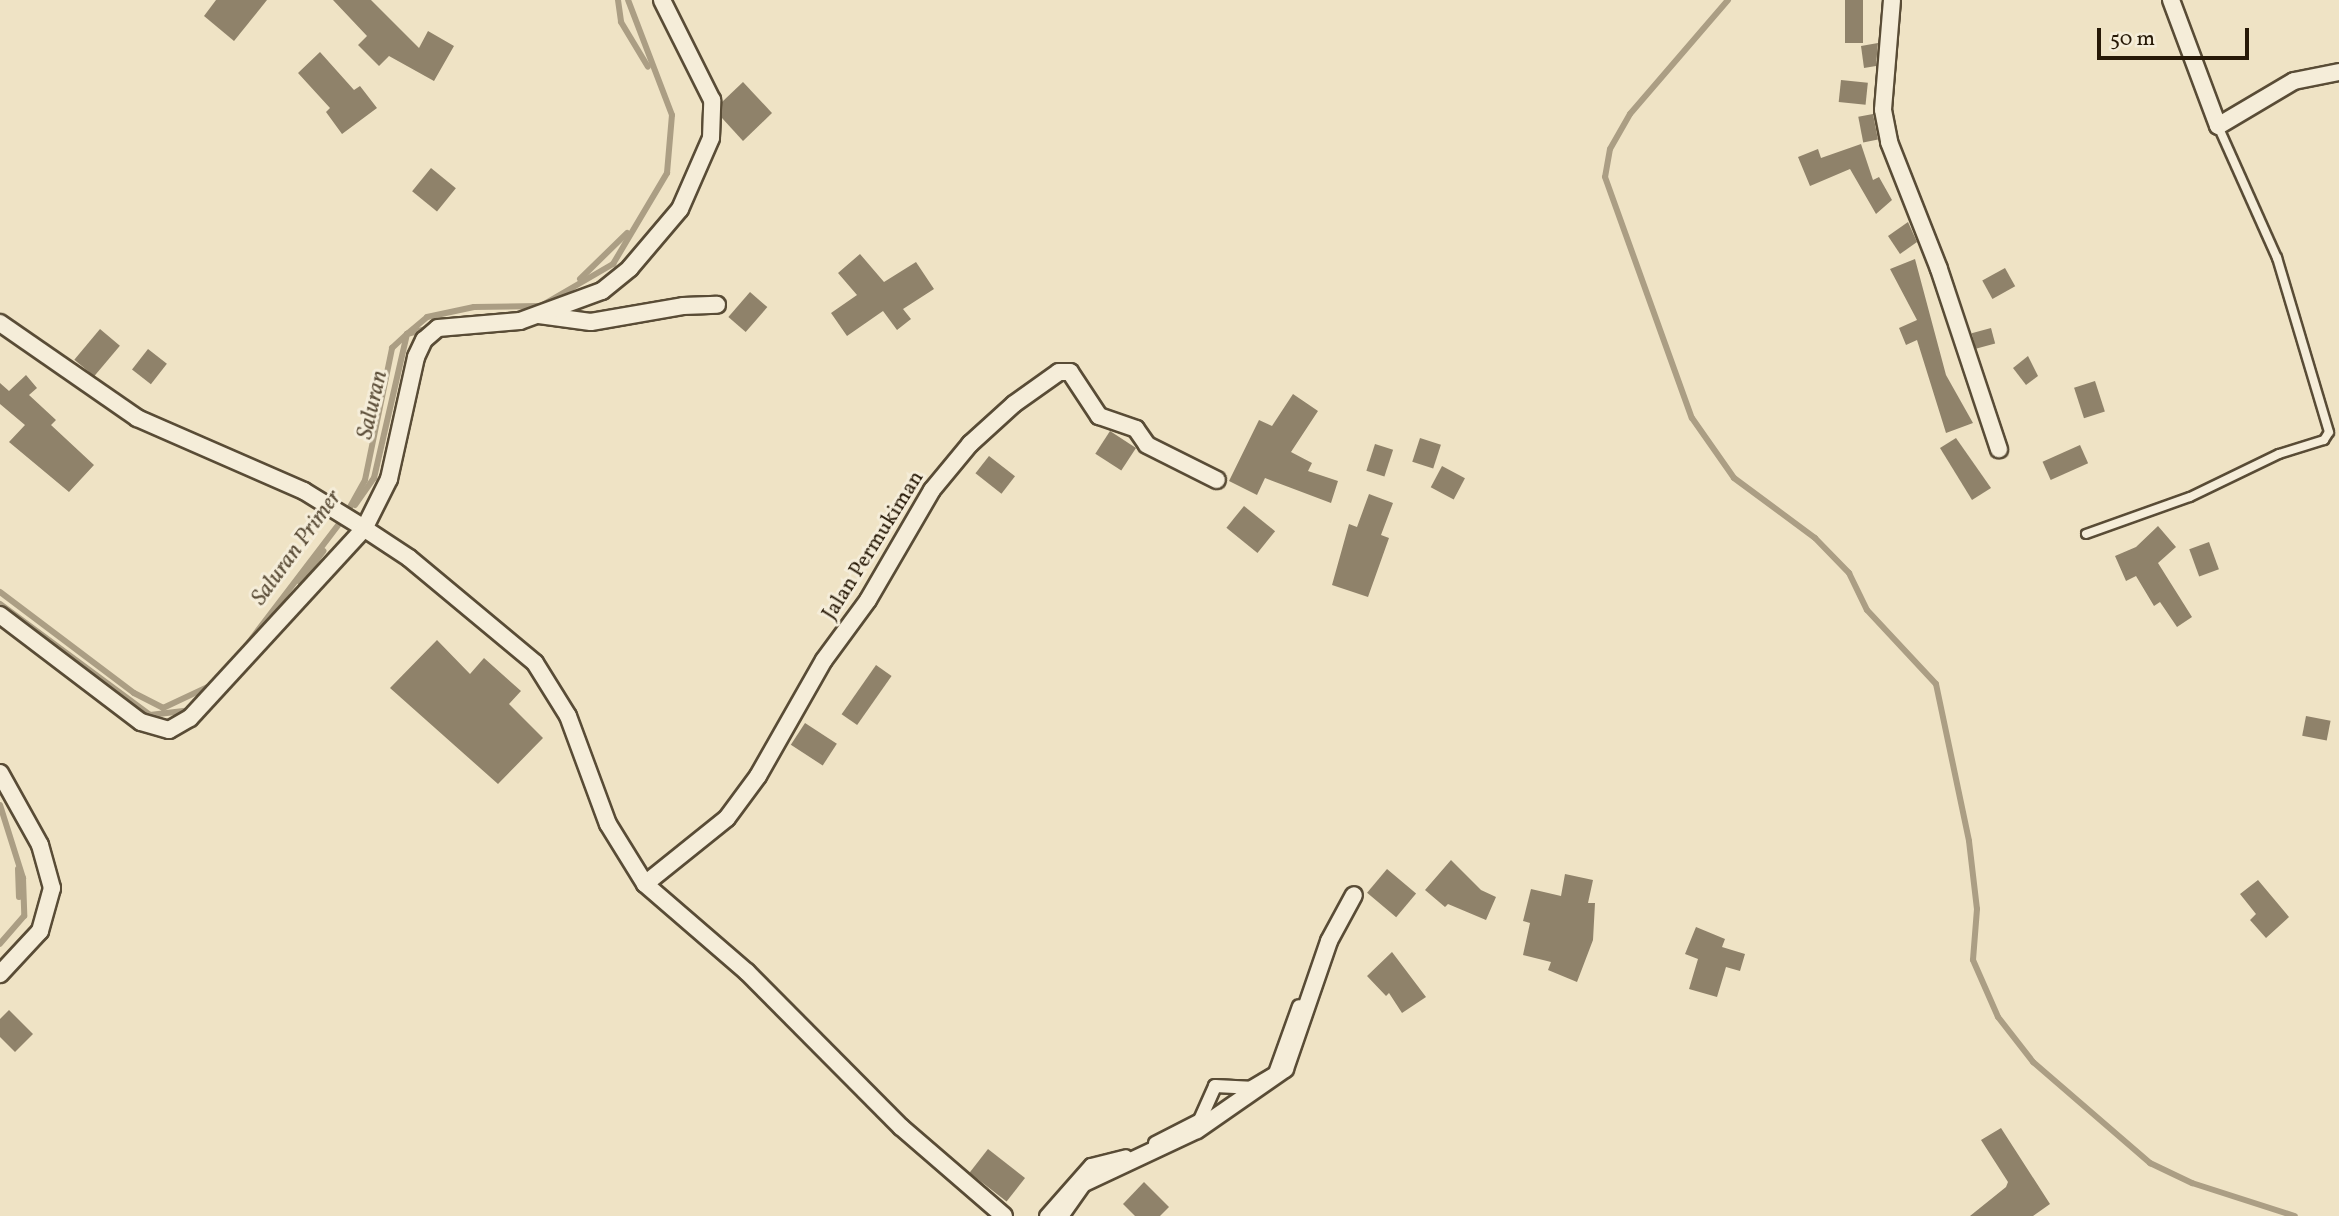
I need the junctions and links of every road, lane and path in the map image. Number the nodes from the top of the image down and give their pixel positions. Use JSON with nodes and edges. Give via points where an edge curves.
{"nodes":[{"id":1,"x":662,"y":0,"type":"edge"},
{"id":2,"x":1892,"y":0,"type":"edge"},
{"id":3,"x":2171,"y":0,"type":"edge"},
{"id":4,"x":2339,"y":72,"type":"edge"},
{"id":5,"x":2218,"y":126,"type":"junction"},
{"id":6,"x":718,"y":305,"type":"dead end"},
{"id":7,"x":540,"y":316,"type":"junction"},
{"id":8,"x":0,"y":323,"type":"edge"},
{"id":9,"x":1999,"y":449,"type":"dead end"},
{"id":10,"x":1217,"y":480,"type":"dead end"},
{"id":11,"x":362,"y":527,"type":"junction"},
{"id":12,"x":2086,"y":534,"type":"dead end"},
{"id":13,"x":0,"y":615,"type":"edge"},
{"id":14,"x":0,"y":773,"type":"edge"},
{"id":15,"x":645,"y":884,"type":"junction"},
{"id":16,"x":1351,"y":892,"type":"joint"},
{"id":17,"x":0,"y":974,"type":"edge"},
{"id":18,"x":1004,"y":1216,"type":"edge"},
{"id":19,"x":1046,"y":1216,"type":"edge"},
{"id":20,"x":1060,"y":1216,"type":"edge"}],
"edges":[{"from":1,"to":7,"type":"street","via":[[712,100],[711,138],[702,164],[680,209],[630,268],[602,291]]},
{"from":2,"to":9,"type":"street","via":[[1883,110],[1889,142],[1939,270]]},
{"from":3,"to":5,"type":"street"},
{"from":4,"to":5,"type":"street","via":[[2294,81]]},
{"from":5,"to":12,"type":"lane","via":[[2277,258],[2329,432],[2324,440],[2279,454],[2190,497]]},
{"from":6,"to":7,"type":"street","via":[[682,306],[590,322]]},
{"from":7,"to":11,"type":"street","via":[[438,328],[424,340],[416,357],[389,480]]},
{"from":8,"to":11,"type":"street","via":[[137,418],[304,491]]},
{"from":10,"to":15,"type":"street","name":"Jalan Permukiman","via":[[1147,445],[1136,429],[1099,416],[1070,372],[1059,372],[970,444],[932,490],[868,600],[824,660],[758,776],[727,818]]},
{"from":11,"to":13,"type":"street","via":[[190,718],[169,730],[141,722]]},
{"from":11,"to":15,"type":"street","via":[[409,558],[535,663],[568,716],[608,824]]},
{"from":14,"to":17,"type":"street","via":[[40,845],[52,888],[40,931]]},
{"from":15,"to":18,"type":"street","via":[[747,972],[901,1127]]},
{"from":16,"to":19,"type":"street","via":[[1275,1073],[1250,1088],[1216,1086],[1200,1120],[1115,1161],[1091,1165]]},
{"from":16,"to":20,"type":"street","via":[[1284,1069],[1197,1130],[1082,1184]]}]}
